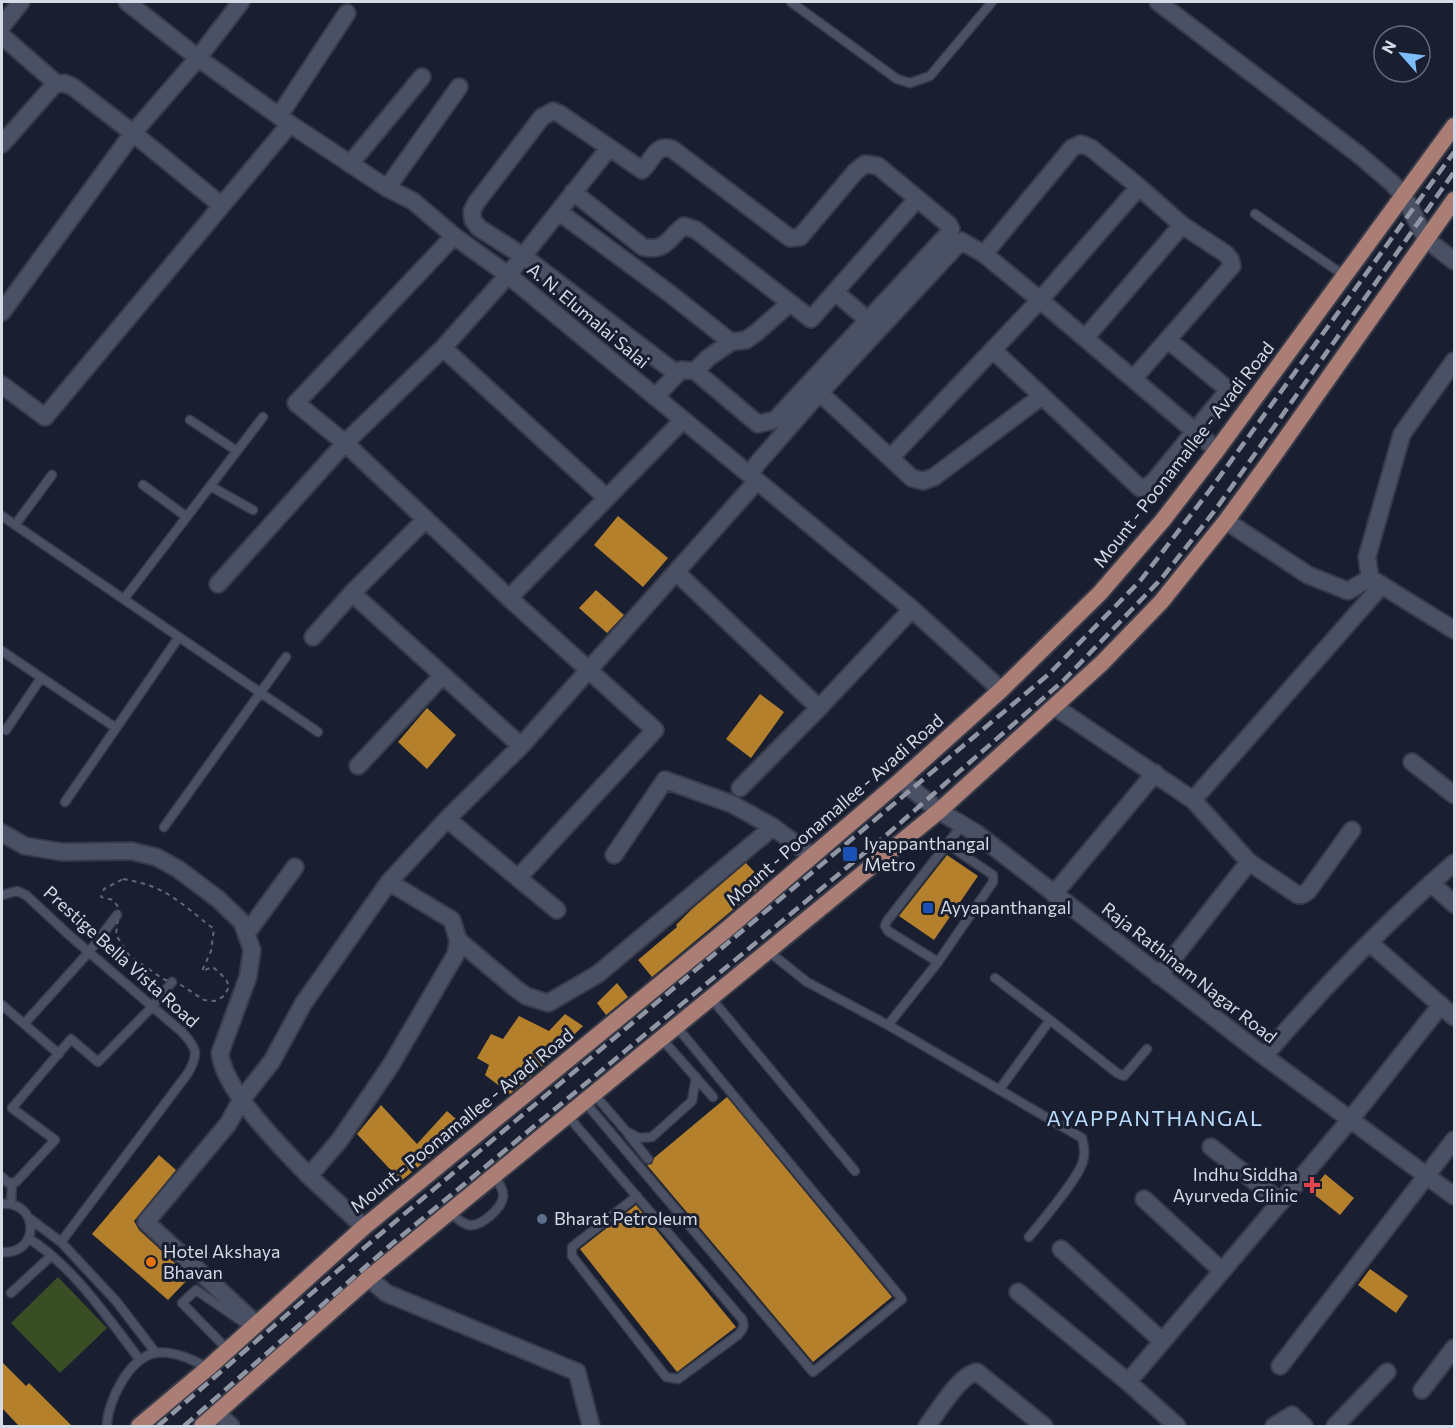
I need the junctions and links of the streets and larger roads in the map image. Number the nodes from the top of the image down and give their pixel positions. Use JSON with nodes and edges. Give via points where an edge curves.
{"nodes":[{"id":1,"x":21,"y":2,"type":"edge"},
{"id":2,"x":127,"y":2,"type":"edge"},
{"id":3,"x":241,"y":2,"type":"edge"},
{"id":4,"x":1158,"y":2,"type":"edge"},
{"id":5,"x":347,"y":13,"type":"dead end"},
{"id":6,"x":2,"y":26,"type":"edge"},
{"id":7,"x":2,"y":36,"type":"edge"},
{"id":8,"x":198,"y":58,"type":"junction"},
{"id":9,"x":422,"y":77,"type":"dead end"},
{"id":10,"x":57,"y":84,"type":"junction"},
{"id":11,"x":459,"y":87,"type":"dead end"},
{"id":12,"x":284,"y":120,"type":"junction"},
{"id":13,"x":1455,"y":126,"type":"edge"},
{"id":14,"x":133,"y":133,"type":"junction"},
{"id":15,"x":2,"y":144,"type":"edge"},
{"id":16,"x":609,"y":148,"type":"junction"},
{"id":17,"x":350,"y":164,"type":"junction"},
{"id":18,"x":387,"y":188,"type":"junction"},
{"id":19,"x":1138,"y":188,"type":"junction"},
{"id":20,"x":573,"y":192,"type":"junction"},
{"id":21,"x":1404,"y":196,"type":"junction"},
{"id":22,"x":917,"y":199,"type":"junction"},
{"id":23,"x":1455,"y":200,"type":"edge"},
{"id":24,"x":221,"y":205,"type":"junction"},
{"id":25,"x":559,"y":212,"type":"junction"},
{"id":26,"x":1182,"y":225,"type":"junction"},
{"id":27,"x":454,"y":236,"type":"junction"},
{"id":28,"x":1426,"y":238,"type":"junction"},
{"id":29,"x":984,"y":254,"type":"junction"},
{"id":30,"x":523,"y":256,"type":"junction"},
{"id":31,"x":1455,"y":261,"type":"edge"},
{"id":32,"x":508,"y":275,"type":"junction"},
{"id":33,"x":835,"y":292,"type":"junction"},
{"id":34,"x":1040,"y":300,"type":"junction"},
{"id":35,"x":790,"y":303,"type":"junction"},
{"id":36,"x":2,"y":312,"type":"edge"},
{"id":37,"x":868,"y":321,"type":"junction"},
{"id":38,"x":1086,"y":337,"type":"junction"},
{"id":39,"x":1168,"y":340,"type":"junction"},
{"id":40,"x":731,"y":342,"type":"junction"},
{"id":41,"x":444,"y":348,"type":"junction"},
{"id":42,"x":993,"y":350,"type":"junction"},
{"id":43,"x":1455,"y":362,"type":"edge"},
{"id":44,"x":694,"y":371,"type":"junction"},
{"id":45,"x":677,"y":374,"type":"junction"},
{"id":46,"x":1134,"y":378,"type":"junction"},
{"id":47,"x":2,"y":385,"type":"edge"},
{"id":48,"x":820,"y":393,"type":"junction"},
{"id":49,"x":1042,"y":396,"type":"junction"},
{"id":50,"x":655,"y":397,"type":"junction"},
{"id":51,"x":683,"y":420,"type":"junction"},
{"id":52,"x":1196,"y":430,"type":"junction"},
{"id":53,"x":345,"y":443,"type":"junction"},
{"id":54,"x":1217,"y":450,"type":"junction"},
{"id":55,"x":891,"y":457,"type":"junction"},
{"id":56,"x":753,"y":478,"type":"junction"},
{"id":57,"x":607,"y":498,"type":"junction"},
{"id":58,"x":426,"y":519,"type":"junction"},
{"id":59,"x":1226,"y":521,"type":"junction"},
{"id":60,"x":676,"y":572,"type":"junction"},
{"id":61,"x":1376,"y":581,"type":"junction"},
{"id":62,"x":218,"y":584,"type":"dead end"},
{"id":63,"x":352,"y":593,"type":"junction"},
{"id":64,"x":509,"y":598,"type":"junction"},
{"id":65,"x":912,"y":609,"type":"junction"},
{"id":66,"x":1455,"y":630,"type":"edge"},
{"id":67,"x":313,"y":637,"type":"dead end"},
{"id":68,"x":589,"y":670,"type":"junction"},
{"id":69,"x":443,"y":675,"type":"junction"},
{"id":70,"x":1001,"y":690,"type":"junction"},
{"id":71,"x":1055,"y":707,"type":"junction"},
{"id":72,"x":819,"y":708,"type":"junction"},
{"id":73,"x":521,"y":747,"type":"junction"},
{"id":74,"x":1412,"y":762,"type":"dead end"},
{"id":75,"x":358,"y":766,"type":"dead end"},
{"id":76,"x":1155,"y":773,"type":"junction"},
{"id":77,"x":901,"y":780,"type":"junction"},
{"id":78,"x":740,"y":788,"type":"dead end"},
{"id":79,"x":1455,"y":795,"type":"edge"},
{"id":80,"x":1193,"y":800,"type":"junction"},
{"id":81,"x":939,"y":811,"type":"junction"},
{"id":82,"x":447,"y":819,"type":"junction"},
{"id":83,"x":773,"y":827,"type":"junction"},
{"id":84,"x":1352,"y":830,"type":"dead end"},
{"id":85,"x":2,"y":833,"type":"edge"},
{"id":86,"x":614,"y":855,"type":"dead end"},
{"id":87,"x":812,"y":856,"type":"junction"},
{"id":88,"x":1249,"y":862,"type":"junction"},
{"id":89,"x":1455,"y":863,"type":"edge"},
{"id":90,"x":295,"y":867,"type":"dead end"},
{"id":91,"x":518,"y":878,"type":"junction"},
{"id":92,"x":389,"y":882,"type":"junction"},
{"id":93,"x":1431,"y":883,"type":"junction"},
{"id":94,"x":1054,"y":894,"type":"junction"},
{"id":95,"x":1455,"y":904,"type":"edge"},
{"id":96,"x":556,"y":910,"type":"dead end"},
{"id":97,"x":246,"y":934,"type":"junction"},
{"id":98,"x":458,"y":940,"type":"junction"},
{"id":99,"x":1370,"y":943,"type":"junction"},
{"id":100,"x":1159,"y":976,"type":"junction"},
{"id":101,"x":1441,"y":1005,"type":"junction"},
{"id":102,"x":1455,"y":1017,"type":"edge"},
{"id":103,"x":1264,"y":1056,"type":"junction"},
{"id":104,"x":242,"y":1099,"type":"junction"},
{"id":105,"x":1350,"y":1120,"type":"junction"},
{"id":106,"x":1455,"y":1140,"type":"edge"},
{"id":107,"x":1211,"y":1147,"type":"dead end"},
{"id":108,"x":1427,"y":1175,"type":"junction"},
{"id":109,"x":309,"y":1176,"type":"junction"},
{"id":110,"x":1455,"y":1196,"type":"edge"},
{"id":111,"x":1144,"y":1199,"type":"dead end"},
{"id":112,"x":1281,"y":1202,"type":"junction"},
{"id":113,"x":364,"y":1227,"type":"junction"},
{"id":114,"x":1061,"y":1249,"type":"dead end"},
{"id":115,"x":1222,"y":1271,"type":"junction"},
{"id":116,"x":369,"y":1278,"type":"junction"},
{"id":117,"x":1018,"y":1292,"type":"dead end"},
{"id":118,"x":253,"y":1326,"type":"junction"},
{"id":119,"x":1162,"y":1341,"type":"junction"},
{"id":120,"x":1455,"y":1348,"type":"edge"},
{"id":121,"x":1281,"y":1366,"type":"dead end"},
{"id":122,"x":1387,"y":1372,"type":"dead end"},
{"id":123,"x":1128,"y":1383,"type":"junction"},
{"id":124,"x":1422,"y":1390,"type":"dead end"},
{"id":125,"x":217,"y":1413,"type":"junction"},
{"id":126,"x":139,"y":1426,"type":"edge"},
{"id":127,"x":202,"y":1426,"type":"edge"},
{"id":128,"x":231,"y":1426,"type":"edge"},
{"id":129,"x":591,"y":1426,"type":"edge"},
{"id":130,"x":927,"y":1426,"type":"edge"},
{"id":131,"x":1044,"y":1426,"type":"edge"},
{"id":132,"x":1177,"y":1426,"type":"edge"},
{"id":133,"x":1274,"y":1426,"type":"edge"},
{"id":134,"x":1304,"y":1426,"type":"edge"},
{"id":135,"x":1335,"y":1426,"type":"edge"}],
"edges":[{"from":1,"to":6,"type":"street"},
{"from":2,"to":8,"type":"street","name":"A. N. Elumalai Salai"},
{"from":3,"to":8,"type":"street"},
{"from":4,"to":21,"type":"street","via":[[1358,154]]},
{"from":5,"to":12,"type":"street"},
{"from":7,"to":10,"type":"street"},
{"from":8,"to":12,"type":"street","name":"A. N. Elumalai Salai"},
{"from":8,"to":14,"type":"street"},
{"from":9,"to":17,"type":"street"},
{"from":10,"to":14,"type":"street","via":[[73,87]]},
{"from":10,"to":15,"type":"street"},
{"from":11,"to":18,"type":"street"},
{"from":12,"to":17,"type":"street","name":"A. N. Elumalai Salai"},
{"from":12,"to":24,"type":"street"},
{"from":13,"to":21,"type":"main road","name":"Mount - Poonamallee - Avadi Road"},
{"from":14,"to":24,"type":"street"},
{"from":14,"to":36,"type":"street"},
{"from":16,"to":20,"type":"street"},
{"from":16,"to":22,"type":"street","via":[[642,170],[657,150],[672,149],[790,238],[800,237],[865,164],[878,166]]},
{"from":16,"to":30,"type":"street","via":[[560,114],[553,111],[542,117],[472,211],[479,228]]},
{"from":17,"to":18,"type":"street","name":"A. N. Elumalai Salai"},
{"from":18,"to":27,"type":"street","name":"A. N. Elumalai Salai","via":[[413,201]]},
{"from":19,"to":26,"type":"street"},
{"from":19,"to":29,"type":"street","via":[[1081,144],[1072,148]]},
{"from":19,"to":34,"type":"street"},
{"from":20,"to":25,"type":"street"},
{"from":20,"to":35,"type":"street","via":[[643,247],[658,248],[684,226],[690,226]]},
{"from":21,"to":28,"type":"street"},
{"from":21,"to":54,"type":"main road","name":"Mount - Poonamallee - Avadi Road"},
{"from":22,"to":33,"type":"street"},
{"from":22,"to":37,"type":"street","via":[[951,229]]},
{"from":23,"to":28,"type":"main road"},
{"from":24,"to":47,"type":"street","via":[[45,417]]},
{"from":25,"to":30,"type":"street"},
{"from":25,"to":40,"type":"street"},
{"from":26,"to":38,"type":"street"},
{"from":26,"to":39,"type":"street","via":[[1226,254],[1232,266]]},
{"from":27,"to":32,"type":"street","name":"A. N. Elumalai Salai"},
{"from":27,"to":53,"type":"street","via":[[296,403]]},
{"from":28,"to":31,"type":"street"},
{"from":28,"to":59,"type":"main road"},
{"from":29,"to":34,"type":"street"},
{"from":29,"to":48,"type":"street","via":[[961,241]]},
{"from":30,"to":32,"type":"street"},
{"from":30,"to":45,"type":"street"},
{"from":32,"to":41,"type":"street"},
{"from":32,"to":50,"type":"street","name":"A. N. Elumalai Salai"},
{"from":33,"to":35,"type":"street","via":[[811,319]]},
{"from":33,"to":37,"type":"street"},
{"from":34,"to":38,"type":"street"},
{"from":34,"to":42,"type":"street"},
{"from":35,"to":40,"type":"street","via":[[756,333]]},
{"from":37,"to":44,"type":"street","via":[[770,422],[758,424]]},
{"from":38,"to":46,"type":"street"},
{"from":39,"to":46,"type":"street"},
{"from":39,"to":52,"type":"street","via":[[1225,387],[1226,393]]},
{"from":40,"to":44,"type":"street"},
{"from":41,"to":53,"type":"street"},
{"from":41,"to":57,"type":"street"},
{"from":42,"to":49,"type":"street"},
{"from":42,"to":55,"type":"street"},
{"from":43,"to":61,"type":"street","via":[[1402,434],[1367,557]]},
{"from":44,"to":45,"type":"street","via":[[681,370]]},
{"from":45,"to":50,"type":"street"},
{"from":46,"to":52,"type":"street"},
{"from":48,"to":55,"type":"street"},
{"from":48,"to":56,"type":"street","via":[[756,465]]},
{"from":49,"to":52,"type":"street","via":[[1140,488],[1155,480]]},
{"from":49,"to":55,"type":"street","via":[[934,477],[923,481],[912,478]]},
{"from":50,"to":51,"type":"street","name":"A. N. Elumalai Salai"},
{"from":51,"to":56,"type":"street","name":"A. N. Elumalai Salai"},
{"from":51,"to":57,"type":"street"},
{"from":52,"to":54,"type":"street"},
{"from":53,"to":58,"type":"street"},
{"from":53,"to":62,"type":"street"},
{"from":54,"to":70,"type":"main road","name":"Mount - Poonamallee - Avadi Road","via":[[1100,593]]},
{"from":56,"to":60,"type":"street"},
{"from":56,"to":65,"type":"street","name":"A. N. Elumalai Salai"},
{"from":57,"to":64,"type":"street"},
{"from":58,"to":63,"type":"street"},
{"from":58,"to":64,"type":"street"},
{"from":59,"to":61,"type":"street","via":[[1308,575],[1348,591]]},
{"from":59,"to":71,"type":"main road","via":[[1161,602]]},
{"from":60,"to":68,"type":"street"},
{"from":60,"to":72,"type":"street"},
{"from":61,"to":66,"type":"street"},
{"from":61,"to":80,"type":"street"},
{"from":63,"to":67,"type":"street"},
{"from":63,"to":69,"type":"street"},
{"from":64,"to":68,"type":"street"},
{"from":65,"to":70,"type":"street","name":"A. N. Elumalai Salai"},
{"from":65,"to":72,"type":"street"},
{"from":68,"to":73,"type":"street"},
{"from":68,"to":91,"type":"street","via":[[655,730]]},
{"from":69,"to":73,"type":"street"},
{"from":69,"to":75,"type":"street"},
{"from":70,"to":77,"type":"main road","name":"Mount - Poonamallee - Avadi Road"},
{"from":71,"to":76,"type":"street"},
{"from":71,"to":81,"type":"main road"},
{"from":72,"to":78,"type":"street"},
{"from":73,"to":82,"type":"street"},
{"from":74,"to":79,"type":"street"},
{"from":76,"to":80,"type":"street"},
{"from":76,"to":94,"type":"street"},
{"from":77,"to":81,"type":"street","name":"Raja Rathinam Nagar Road"},
{"from":77,"to":87,"type":"main road","name":"Mount - Poonamallee - Avadi Road"},
{"from":80,"to":88,"type":"street"},
{"from":81,"to":94,"type":"street","name":"Raja Rathinam Nagar Road","via":[[976,833]]},
{"from":81,"to":116,"type":"main road"},
{"from":82,"to":91,"type":"street"},
{"from":82,"to":92,"type":"street"},
{"from":83,"to":86,"type":"street","via":[[732,804],[665,780]]},
{"from":83,"to":87,"type":"street"},
{"from":83,"to":98,"type":"street","via":[[598,974],[548,1003],[514,988]]},
{"from":84,"to":88,"type":"street","via":[[1302,895]]},
{"from":85,"to":97,"type":"street","via":[[26,846],[62,852],[131,851],[156,857],[218,899],[243,922]]},
{"from":87,"to":113,"type":"main road","name":"Mount - Poonamallee - Avadi Road"},
{"from":88,"to":100,"type":"street"},
{"from":89,"to":93,"type":"street"},
{"from":90,"to":97,"type":"street"},
{"from":91,"to":96,"type":"street"},
{"from":92,"to":98,"type":"street","via":[[452,920]]},
{"from":92,"to":104,"type":"street","via":[[303,1004],[272,1061]]},
{"from":93,"to":95,"type":"street"},
{"from":93,"to":99,"type":"street"},
{"from":94,"to":100,"type":"street","name":"Raja Rathinam Nagar Road"},
{"from":97,"to":104,"type":"street","via":[[252,950],[248,977],[220,1053],[221,1065]]},
{"from":98,"to":109,"type":"street","via":[[456,954],[391,1065],[339,1141]]},
{"from":99,"to":101,"type":"street"},
{"from":99,"to":103,"type":"street"},
{"from":100,"to":103,"type":"street","name":"Raja Rathinam Nagar Road"},
{"from":101,"to":102,"type":"street"},
{"from":101,"to":105,"type":"street"},
{"from":103,"to":105,"type":"street","name":"Raja Rathinam Nagar Road"},
{"from":104,"to":109,"type":"street","via":[[269,1135]]},
{"from":104,"to":118,"type":"street","via":[[228,1124],[146,1222]]},
{"from":105,"to":108,"type":"street","name":"Raja Rathinam Nagar Road"},
{"from":105,"to":112,"type":"street"},
{"from":106,"to":108,"type":"street"},
{"from":107,"to":112,"type":"street"},
{"from":108,"to":110,"type":"street","name":"Raja Rathinam Nagar Road"},
{"from":108,"to":121,"type":"street"},
{"from":109,"to":113,"type":"street"},
{"from":111,"to":115,"type":"street"},
{"from":112,"to":115,"type":"street"},
{"from":113,"to":118,"type":"main road","name":"Mount - Poonamallee - Avadi Road"},
{"from":114,"to":119,"type":"street"},
{"from":115,"to":119,"type":"street"},
{"from":116,"to":125,"type":"main road"},
{"from":116,"to":129,"type":"street","via":[[386,1293],[577,1372]]},
{"from":117,"to":123,"type":"street"},
{"from":118,"to":126,"type":"main road","name":"Mount - Poonamallee - Avadi Road"},
{"from":119,"to":123,"type":"street"},
{"from":120,"to":124,"type":"street"},
{"from":122,"to":135,"type":"street"},
{"from":123,"to":132,"type":"street"},
{"from":125,"to":127,"type":"main road"},
{"from":125,"to":128,"type":"street"},
{"from":130,"to":131,"type":"street","via":[[959,1384],[977,1372]]},
{"from":133,"to":134,"type":"street","via":[[1290,1415]]}]}
